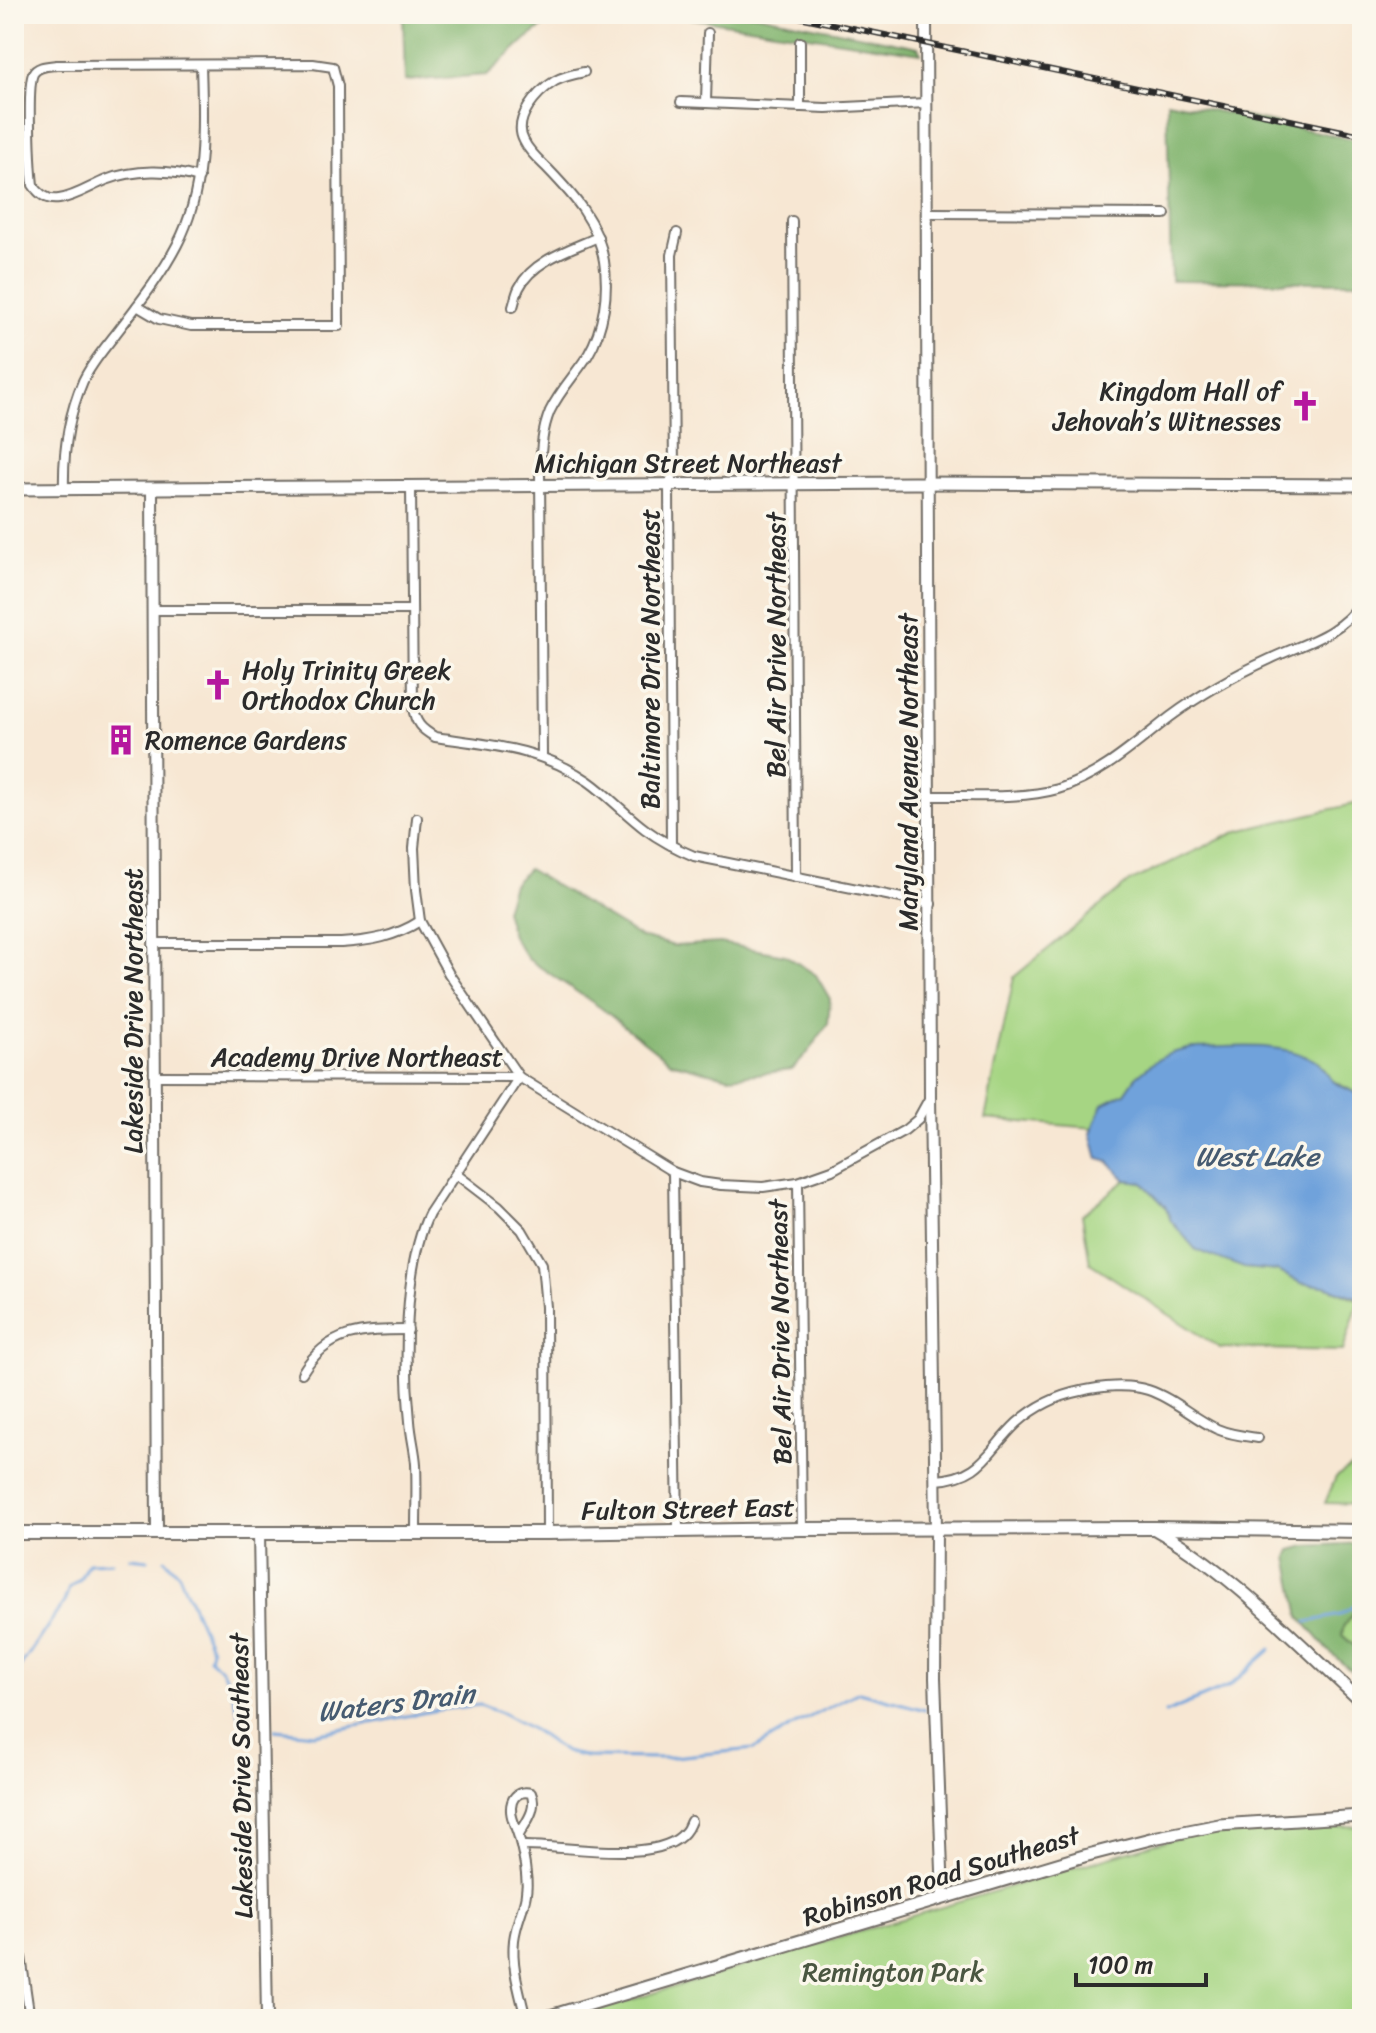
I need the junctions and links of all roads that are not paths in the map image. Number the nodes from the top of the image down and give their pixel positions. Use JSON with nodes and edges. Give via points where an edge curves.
{"nodes":[{"id":1,"x":926,"y":14,"type":"edge"},
{"id":2,"x":708,"y":33,"type":"dead end"},
{"id":3,"x":800,"y":42,"type":"dead end"},
{"id":4,"x":201,"y":65,"type":"junction"},
{"id":5,"x":584,"y":72,"type":"dead end"},
{"id":6,"x":681,"y":102,"type":"dead end"},
{"id":7,"x":706,"y":102,"type":"junction"},
{"id":8,"x":927,"y":103,"type":"junction"},
{"id":9,"x":800,"y":107,"type":"junction"},
{"id":10,"x":199,"y":178,"type":"junction"},
{"id":11,"x":928,"y":213,"type":"junction"},
{"id":12,"x":1165,"y":214,"type":"dead end"},
{"id":13,"x":792,"y":221,"type":"dead end"},
{"id":14,"x":677,"y":233,"type":"dead end"},
{"id":15,"x":598,"y":237,"type":"junction"},
{"id":16,"x":137,"y":306,"type":"junction"},
{"id":17,"x":513,"y":307,"type":"dead end"},
{"id":18,"x":929,"y":483,"type":"junction"},
{"id":19,"x":795,"y":484,"type":"junction"},
{"id":20,"x":541,"y":485,"type":"junction"},
{"id":21,"x":669,"y":485,"type":"junction"},
{"id":22,"x":1362,"y":485,"type":"edge"},
{"id":23,"x":411,"y":487,"type":"junction"},
{"id":24,"x":152,"y":488,"type":"junction"},
{"id":25,"x":14,"y":489,"type":"edge"},
{"id":26,"x":64,"y":489,"type":"junction"},
{"id":27,"x":1362,"y":602,"type":"edge"},
{"id":28,"x":152,"y":610,"type":"junction"},
{"id":29,"x":411,"y":610,"type":"junction"},
{"id":30,"x":542,"y":756,"type":"junction"},
{"id":31,"x":930,"y":796,"type":"junction"},
{"id":32,"x":417,"y":818,"type":"dead end"},
{"id":33,"x":671,"y":845,"type":"junction"},
{"id":34,"x":796,"y":877,"type":"junction"},
{"id":35,"x":931,"y":904,"type":"junction"},
{"id":36,"x":420,"y":921,"type":"junction"},
{"id":37,"x":155,"y":943,"type":"junction"},
{"id":38,"x":156,"y":1076,"type":"junction"},
{"id":39,"x":519,"y":1077,"type":"junction"},
{"id":40,"x":930,"y":1096,"type":"junction"},
{"id":41,"x":673,"y":1172,"type":"junction"},
{"id":42,"x":456,"y":1174,"type":"junction"},
{"id":43,"x":798,"y":1182,"type":"junction"},
{"id":44,"x":408,"y":1330,"type":"junction"},
{"id":45,"x":302,"y":1373,"type":"dead end"},
{"id":46,"x":1258,"y":1438,"type":"dead end"},
{"id":47,"x":936,"y":1480,"type":"junction"},
{"id":48,"x":1153,"y":1528,"type":"junction"},
{"id":49,"x":802,"y":1529,"type":"junction"},
{"id":50,"x":678,"y":1530,"type":"junction"},
{"id":51,"x":936,"y":1530,"type":"junction"},
{"id":52,"x":1362,"y":1531,"type":"edge"},
{"id":53,"x":416,"y":1532,"type":"junction"},
{"id":54,"x":14,"y":1533,"type":"edge"},
{"id":55,"x":157,"y":1533,"type":"junction"},
{"id":56,"x":259,"y":1533,"type":"junction"},
{"id":57,"x":547,"y":1533,"type":"junction"},
{"id":58,"x":1362,"y":1702,"type":"edge"},
{"id":59,"x":1362,"y":1816,"type":"edge"},
{"id":60,"x":691,"y":1821,"type":"dead end"},
{"id":61,"x":519,"y":1835,"type":"junction"},
{"id":62,"x":521,"y":1846,"type":"junction"},
{"id":63,"x":943,"y":1898,"type":"junction"},
{"id":64,"x":17,"y":1929,"type":"dead end"},
{"id":65,"x":30,"y":2019,"type":"edge"},
{"id":66,"x":267,"y":2019,"type":"edge"},
{"id":67,"x":526,"y":2019,"type":"edge"},
{"id":68,"x":540,"y":2019,"type":"edge"}],
"edges":[{"from":1,"to":8,"type":"street","name":"Maryland Avenue Northeast"},
{"from":2,"to":7,"type":"street"},
{"from":3,"to":9,"type":"street"},
{"from":4,"to":10,"type":"street"},
{"from":4,"to":10,"type":"street","via":[[43,66],[33,74],[31,91],[33,185],[45,197],[57,200],[108,179],[150,172]]},
{"from":4,"to":16,"type":"street","via":[[333,67],[338,86],[339,326],[191,326],[159,319]]},
{"from":5,"to":15,"type":"street","via":[[552,82],[526,110],[521,127],[524,142],[577,200]]},
{"from":6,"to":7,"type":"street"},
{"from":7,"to":9,"type":"street"},
{"from":8,"to":9,"type":"street"},
{"from":8,"to":11,"type":"street","name":"Maryland Avenue Northeast"},
{"from":10,"to":16,"type":"street","via":[[178,244]]},
{"from":11,"to":12,"type":"street"},
{"from":11,"to":18,"type":"street","name":"Maryland Avenue Northeast"},
{"from":13,"to":19,"type":"street","name":"Bel Air Drive Northeast"},
{"from":14,"to":21,"type":"street","name":"Baltimore Drive Northeast","via":[[672,255],[674,470]]},
{"from":15,"to":17,"type":"street","via":[[530,273]]},
{"from":15,"to":20,"type":"street","via":[[605,270],[600,326],[587,357],[550,412],[542,438]]},
{"from":16,"to":26,"type":"street","via":[[84,381],[69,422]]},
{"from":18,"to":19,"type":"main road","name":"Michigan Street Northeast"},
{"from":18,"to":22,"type":"main road","name":"Michigan Street Northeast"},
{"from":18,"to":31,"type":"street","name":"Maryland Avenue Northeast"},
{"from":19,"to":21,"type":"main road","name":"Michigan Street Northeast"},
{"from":19,"to":34,"type":"street","name":"Bel Air Drive Northeast"},
{"from":20,"to":21,"type":"main road","name":"Michigan Street Northeast"},
{"from":20,"to":23,"type":"main road","name":"Michigan Street Northeast"},
{"from":20,"to":30,"type":"street"},
{"from":21,"to":33,"type":"street","name":"Baltimore Drive Northeast"},
{"from":23,"to":24,"type":"main road","name":"Michigan Street Northeast"},
{"from":23,"to":29,"type":"street"},
{"from":24,"to":26,"type":"main road","name":"Michigan Street Northeast"},
{"from":24,"to":28,"type":"street","name":"Lakeside Drive Northeast"},
{"from":25,"to":26,"type":"main road","name":"Michigan Street Northeast"},
{"from":27,"to":31,"type":"street","via":[[1344,624],[1201,695],[1077,782],[1031,794]]},
{"from":28,"to":29,"type":"street"},
{"from":28,"to":37,"type":"street","name":"Lakeside Drive Northeast"},
{"from":29,"to":30,"type":"street","via":[[414,718],[424,731]]},
{"from":30,"to":33,"type":"street","via":[[588,781]]},
{"from":31,"to":35,"type":"street","name":"Maryland Avenue Northeast"},
{"from":32,"to":36,"type":"street"},
{"from":33,"to":34,"type":"street","via":[[694,856]]},
{"from":34,"to":35,"type":"street"},
{"from":35,"to":40,"type":"street","name":"Maryland Avenue Northeast"},
{"from":36,"to":37,"type":"street","via":[[370,941]]},
{"from":36,"to":39,"type":"street"},
{"from":37,"to":38,"type":"street","name":"Lakeside Drive Northeast"},
{"from":38,"to":39,"type":"street","name":"Academy Drive Northeast"},
{"from":38,"to":55,"type":"street","name":"Lakeside Drive Northeast"},
{"from":39,"to":41,"type":"street","name":"Academy Drive Northeast"},
{"from":39,"to":42,"type":"street"},
{"from":40,"to":43,"type":"street","name":"Academy Drive Northeast","via":[[905,1130],[832,1170]]},
{"from":40,"to":47,"type":"street","name":"Maryland Avenue Northeast"},
{"from":41,"to":43,"type":"street","name":"Academy Drive Northeast","via":[[721,1185]]},
{"from":41,"to":50,"type":"street"},
{"from":42,"to":44,"type":"street","via":[[421,1230]]},
{"from":42,"to":57,"type":"street","via":[[522,1230],[542,1264]]},
{"from":43,"to":49,"type":"street","name":"Bel Air Drive Northeast"},
{"from":44,"to":45,"type":"street","via":[[344,1336],[317,1352]]},
{"from":44,"to":53,"type":"street"},
{"from":46,"to":47,"type":"street","via":[[1215,1428],[1146,1389],[1083,1390],[1032,1411],[969,1473]]},
{"from":47,"to":51,"type":"street","name":"Maryland Avenue Northeast"},
{"from":48,"to":51,"type":"main road","name":"Fulton Street East"},
{"from":48,"to":52,"type":"main road","name":"Fulton Street East"},
{"from":48,"to":58,"type":"main road","via":[[1223,1575]]},
{"from":49,"to":50,"type":"main road","name":"Fulton Street East"},
{"from":49,"to":51,"type":"main road","name":"Fulton Street East"},
{"from":50,"to":57,"type":"main road","name":"Fulton Street East"},
{"from":51,"to":63,"type":"street","name":"Maryland Avenue Northeast"},
{"from":53,"to":56,"type":"main road","name":"Fulton Street East"},
{"from":53,"to":57,"type":"main road","name":"Fulton Street East"},
{"from":54,"to":55,"type":"main road","name":"Fulton Street East"},
{"from":55,"to":56,"type":"main road","name":"Fulton Street East"},
{"from":56,"to":66,"type":"street","name":"Lakeside Drive Southeast"},
{"from":59,"to":63,"type":"main road","name":"Robinson Road Southeast","via":[[1192,1830]]},
{"from":60,"to":62,"type":"street","via":[[684,1835],[647,1850]]},
{"from":61,"to":61,"type":"street","via":[[534,1804],[525,1791],[517,1794],[511,1808]]},
{"from":61,"to":62,"type":"street"},
{"from":62,"to":67,"type":"street","via":[[527,1890],[513,1950]]},
{"from":63,"to":68,"type":"main road","name":"Robinson Road Southeast"},
{"from":64,"to":65,"type":"street"}]}
